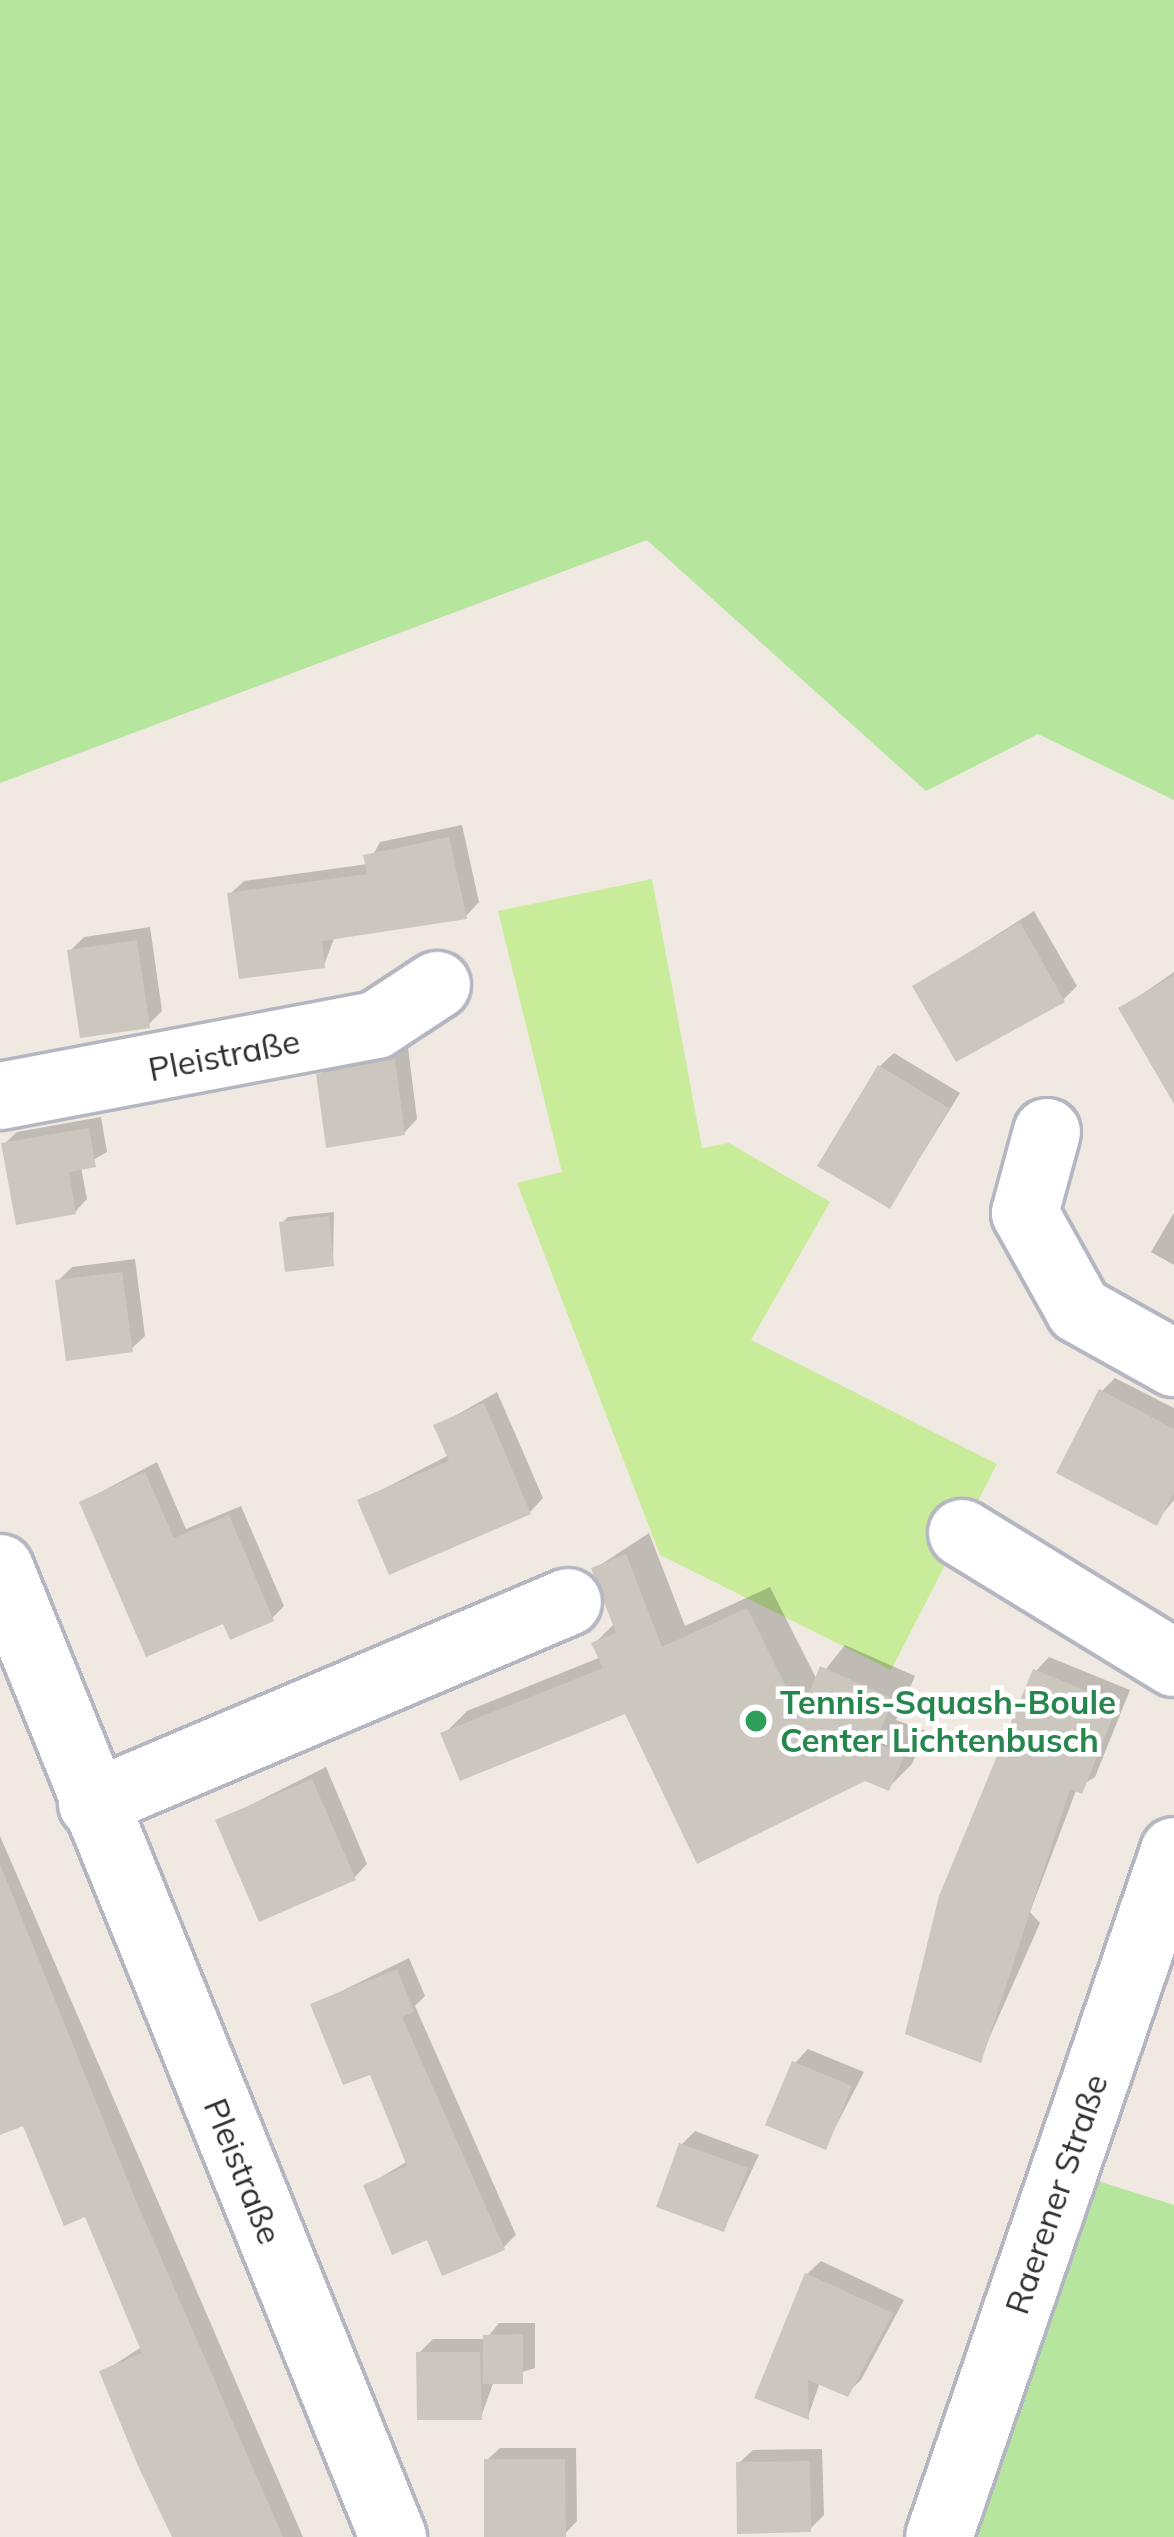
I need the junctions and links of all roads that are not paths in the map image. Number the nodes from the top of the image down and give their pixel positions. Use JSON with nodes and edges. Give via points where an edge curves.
{"nodes":[{"id":1,"x":437,"y":985,"type":"dead end"},
{"id":2,"x":0,"y":1096,"type":"edge"},
{"id":3,"x":1047,"y":1132,"type":"dead end"},
{"id":4,"x":1174,"y":1363,"type":"edge"},
{"id":5,"x":962,"y":1532,"type":"dead end"},
{"id":6,"x":0,"y":1568,"type":"edge"},
{"id":7,"x":568,"y":1602,"type":"dead end"},
{"id":8,"x":1174,"y":1663,"type":"edge"},
{"id":9,"x":92,"y":1804,"type":"junction"},
{"id":10,"x":1174,"y":1851,"type":"edge"},
{"id":11,"x":393,"y":2537,"type":"edge"},
{"id":12,"x":939,"y":2537,"type":"edge"}],
"edges":[{"from":1,"to":2,"type":"street","name":"Pleistraße","via":[[376,1025]]},
{"from":3,"to":4,"type":"street","via":[[1025,1213],[1079,1310]]},
{"from":5,"to":8,"type":"street"},
{"from":6,"to":9,"type":"street","name":"Pleistraße"},
{"from":7,"to":9,"type":"street"},
{"from":9,"to":11,"type":"street","name":"Pleistraße"},
{"from":10,"to":12,"type":"street","name":"Raerener Straße"}]}
